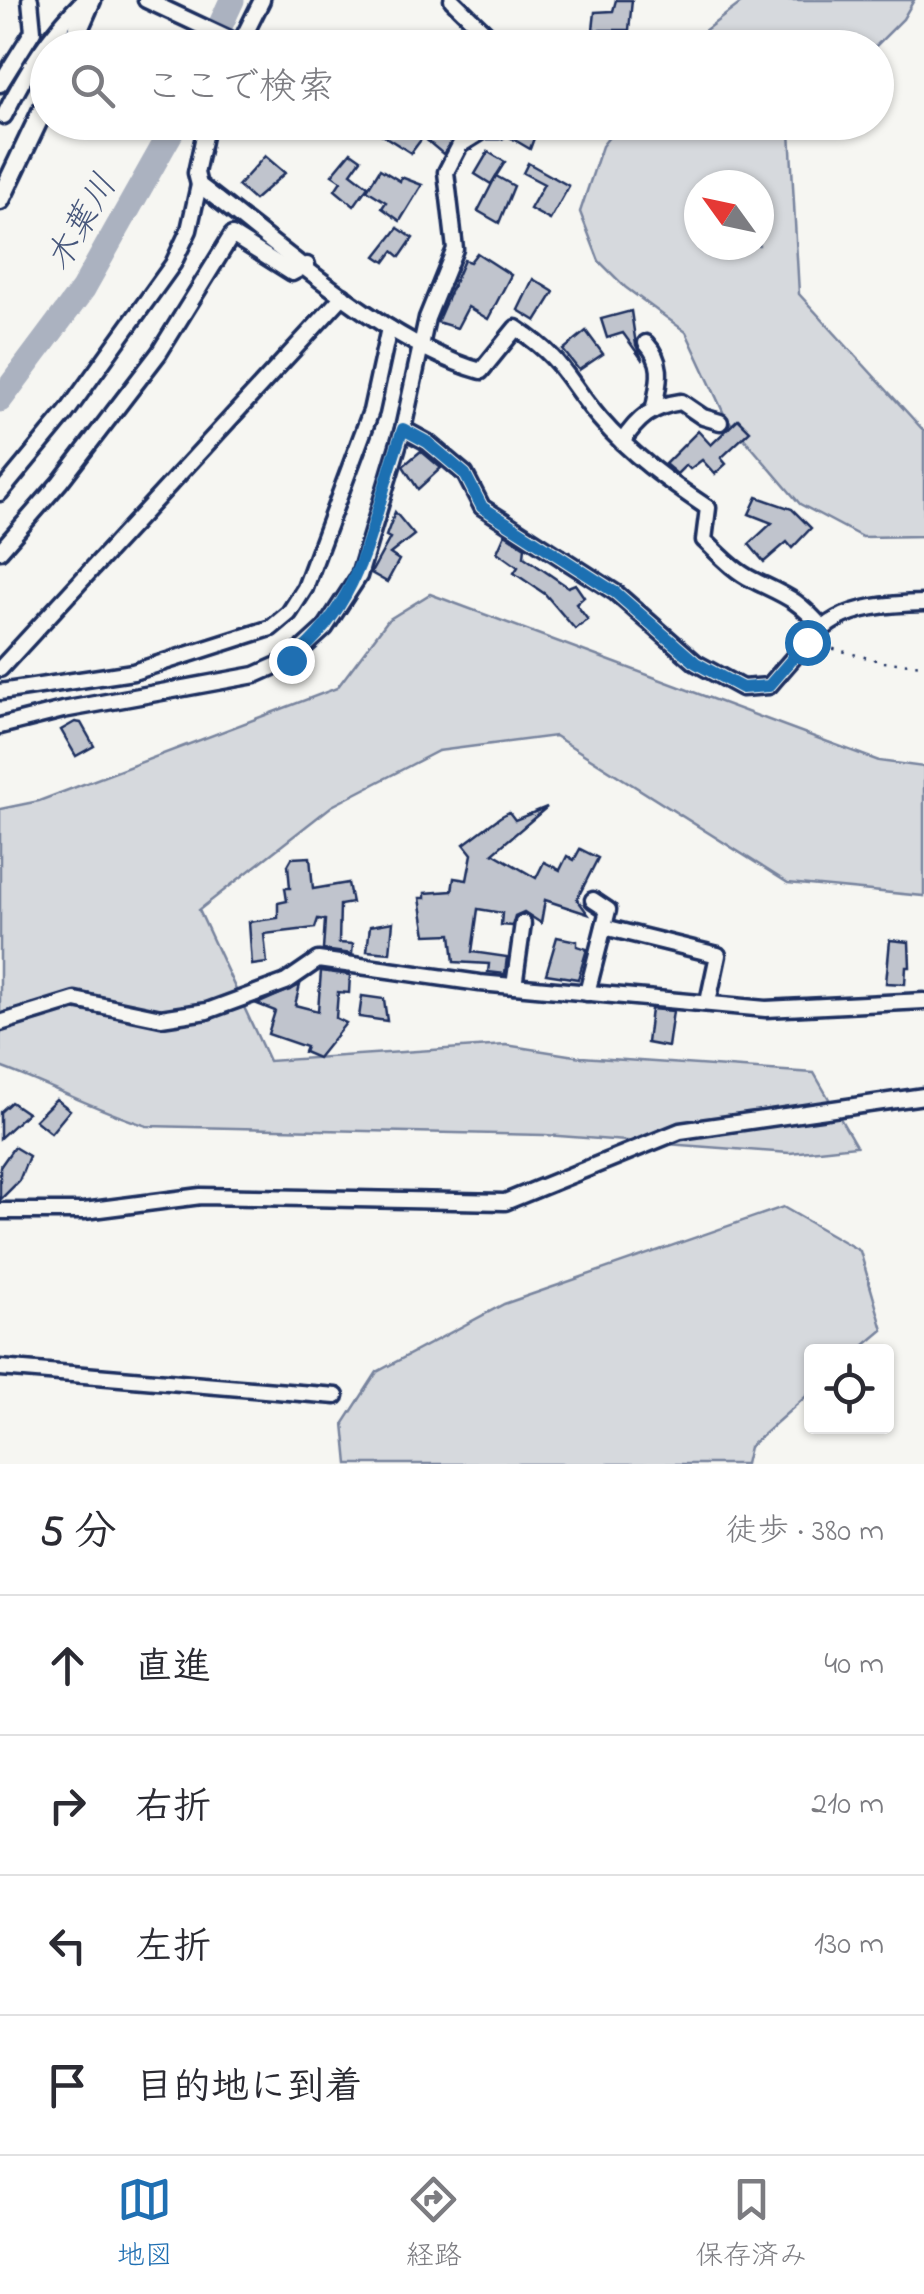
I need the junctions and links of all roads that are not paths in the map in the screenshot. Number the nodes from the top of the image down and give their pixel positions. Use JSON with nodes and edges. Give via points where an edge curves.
{"nodes":[{"id":1,"x":87,"y":0,"type":"edge"},
{"id":2,"x":146,"y":0,"type":"edge"},
{"id":3,"x":262,"y":0,"type":"edge"},
{"id":4,"x":452,"y":0,"type":"edge"},
{"id":5,"x":30,"y":1,"type":"edge"},
{"id":6,"x":33,"y":30,"type":"edge"},
{"id":7,"x":55,"y":30,"type":"edge"},
{"id":8,"x":76,"y":30,"type":"edge"},
{"id":9,"x":208,"y":30,"type":"edge"},
{"id":10,"x":245,"y":30,"type":"edge"},
{"id":11,"x":483,"y":30,"type":"edge"},
{"id":12,"x":30,"y":37,"type":"edge"},
{"id":13,"x":30,"y":64,"type":"edge"},
{"id":14,"x":0,"y":84,"type":"edge"},
{"id":15,"x":1,"y":118,"type":"edge"},
{"id":16,"x":30,"y":137,"type":"edge"},
{"id":17,"x":203,"y":140,"type":"edge"},
{"id":18,"x":468,"y":140,"type":"edge"},
{"id":19,"x":200,"y":185,"type":"junction"},
{"id":20,"x":0,"y":200,"type":"edge"},
{"id":21,"x":306,"y":265,"type":"junction"},
{"id":22,"x":343,"y":296,"type":"junction"},
{"id":23,"x":389,"y":328,"type":"junction"},
{"id":24,"x":420,"y":342,"type":"junction"},
{"id":25,"x":646,"y":343,"type":"dead end"},
{"id":26,"x":654,"y":408,"type":"junction"},
{"id":27,"x":720,"y":422,"type":"dead end"},
{"id":28,"x":403,"y":429,"type":"junction"},
{"id":29,"x":622,"y":442,"type":"junction"},
{"id":30,"x":0,"y":492,"type":"edge"},
{"id":31,"x":0,"y":551,"type":"edge"},
{"id":32,"x":924,"y":603,"type":"edge"},
{"id":33,"x":823,"y":629,"type":"junction"},
{"id":34,"x":0,"y":669,"type":"edge"},
{"id":35,"x":0,"y":692,"type":"edge"},
{"id":36,"x":0,"y":726,"type":"edge"},
{"id":37,"x":593,"y":900,"type":"dead end"},
{"id":38,"x":523,"y":923,"type":"dead end"},
{"id":39,"x":604,"y":927,"type":"junction"},
{"id":40,"x":514,"y":986,"type":"junction"},
{"id":41,"x":588,"y":993,"type":"junction"},
{"id":42,"x":924,"y":1001,"type":"edge"},
{"id":43,"x":708,"y":1002,"type":"junction"},
{"id":44,"x":0,"y":1023,"type":"edge"},
{"id":45,"x":924,"y":1096,"type":"edge"},
{"id":46,"x":0,"y":1211,"type":"edge"},
{"id":47,"x":0,"y":1368,"type":"edge"},
{"id":48,"x":336,"y":1396,"type":"dead end"}],
"edges":[{"from":1,"to":7,"type":"street"},
{"from":1,"to":8,"type":"main road"},
{"from":2,"to":9,"type":"street"},
{"from":3,"to":10,"type":"street"},
{"from":4,"to":11,"type":"street"},
{"from":5,"to":6,"type":"street"},
{"from":12,"to":14,"type":"street"},
{"from":13,"to":15,"type":"street"},
{"from":16,"to":20,"type":"main road"},
{"from":17,"to":19,"type":"street"},
{"from":18,"to":24,"type":"street","via":[[446,172],[455,249]]},
{"from":19,"to":21,"type":"street"},
{"from":19,"to":30,"type":"street","via":[[172,264],[66,414]]},
{"from":21,"to":22,"type":"street"},
{"from":21,"to":31,"type":"street","via":[[292,272],[232,236],[159,354]]},
{"from":22,"to":23,"type":"street"},
{"from":22,"to":34,"type":"street"},
{"from":23,"to":24,"type":"street"},
{"from":23,"to":35,"type":"street","via":[[371,412],[290,613],[271,628],[133,672]]},
{"from":24,"to":28,"type":"street"},
{"from":24,"to":29,"type":"street","via":[[481,371],[516,328],[550,350]]},
{"from":25,"to":26,"type":"street","via":[[661,371]]},
{"from":26,"to":27,"type":"street","via":[[681,402]]},
{"from":26,"to":29,"type":"street"},
{"from":28,"to":33,"type":"street","via":[[465,474],[482,507],[560,553],[696,663],[742,688],[769,686]]},
{"from":28,"to":36,"type":"street","via":[[359,576],[325,628],[291,660],[255,676]]},
{"from":29,"to":33,"type":"street","via":[[708,508],[704,540],[728,563],[802,604]]},
{"from":32,"to":33,"type":"street","via":[[842,612]]},
{"from":37,"to":39,"type":"street","via":[[608,910]]},
{"from":38,"to":40,"type":"street"},
{"from":39,"to":41,"type":"street"},
{"from":39,"to":43,"type":"street","via":[[718,954]]},
{"from":40,"to":41,"type":"street"},
{"from":40,"to":44,"type":"street","via":[[318,960],[286,982],[207,1011],[161,1018],[75,1000]]},
{"from":41,"to":43,"type":"street"},
{"from":42,"to":43,"type":"street","via":[[766,1009]]},
{"from":45,"to":46,"type":"street","via":[[680,1130],[505,1202],[201,1196],[84,1211]]},
{"from":47,"to":48,"type":"street"}]}
